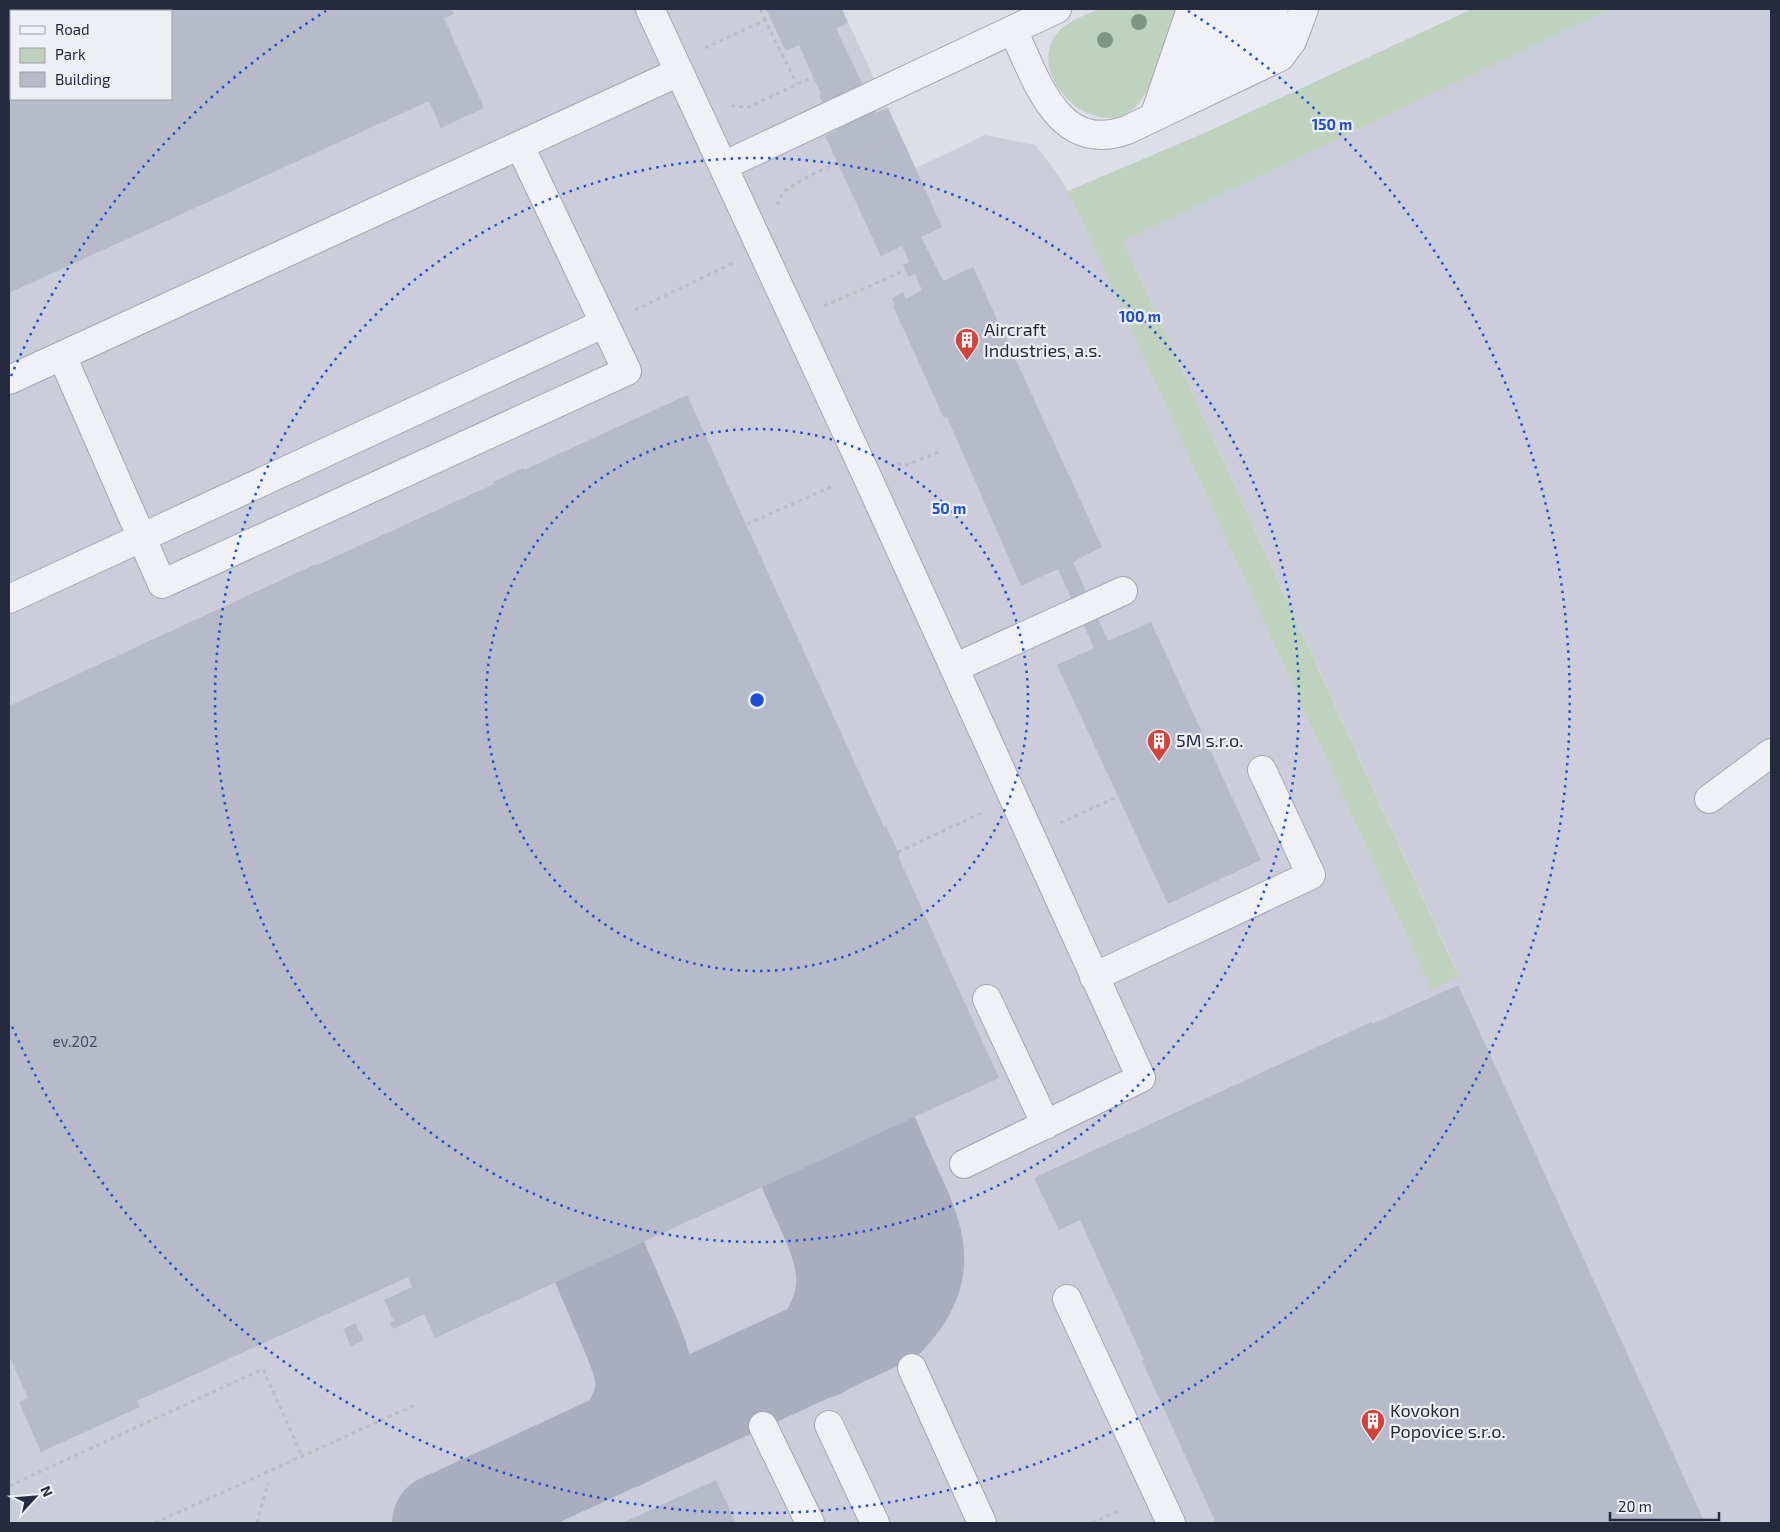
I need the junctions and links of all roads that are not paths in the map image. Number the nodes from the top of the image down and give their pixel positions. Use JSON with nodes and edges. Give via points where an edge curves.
{"nodes":[{"id":1,"x":650,"y":9,"type":"edge"},
{"id":2,"x":1057,"y":9,"type":"edge"},
{"id":3,"x":1191,"y":9,"type":"edge"},
{"id":4,"x":1218,"y":9,"type":"edge"},
{"id":5,"x":1246,"y":9,"type":"edge"},
{"id":6,"x":1274,"y":9,"type":"edge"},
{"id":7,"x":1304,"y":9,"type":"edge"},
{"id":8,"x":1013,"y":30,"type":"junction"},
{"id":9,"x":1255,"y":68,"type":"junction"},
{"id":10,"x":679,"y":72,"type":"junction"},
{"id":11,"x":1220,"y":85,"type":"junction"},
{"id":12,"x":1187,"y":100,"type":"junction"},
{"id":13,"x":1154,"y":117,"type":"junction"},
{"id":14,"x":520,"y":146,"type":"junction"},
{"id":15,"x":723,"y":166,"type":"junction"},
{"id":16,"x":599,"y":326,"type":"junction"},
{"id":17,"x":62,"y":356,"type":"junction"},
{"id":18,"x":9,"y":380,"type":"edge"},
{"id":19,"x":142,"y":537,"type":"junction"},
{"id":20,"x":1123,"y":591,"type":"dead end"},
{"id":21,"x":9,"y":599,"type":"edge"},
{"id":22,"x":954,"y":668,"type":"junction"},
{"id":23,"x":1771,"y":754,"type":"edge"},
{"id":24,"x":1262,"y":770,"type":"dead end"},
{"id":25,"x":1709,"y":799,"type":"dead end"},
{"id":26,"x":1094,"y":978,"type":"junction"},
{"id":27,"x":986,"y":999,"type":"dead end"},
{"id":28,"x":1046,"y":1124,"type":"junction"},
{"id":29,"x":964,"y":1164,"type":"dead end"},
{"id":30,"x":1067,"y":1299,"type":"dead end"},
{"id":31,"x":912,"y":1368,"type":"dead end"},
{"id":32,"x":829,"y":1425,"type":"dead end"},
{"id":33,"x":763,"y":1426,"type":"dead end"},
{"id":34,"x":810,"y":1523,"type":"edge"},
{"id":35,"x":875,"y":1523,"type":"edge"},
{"id":36,"x":982,"y":1523,"type":"edge"},
{"id":37,"x":1171,"y":1523,"type":"edge"}],
"edges":[{"from":1,"to":10,"type":"street"},
{"from":2,"to":8,"type":"street"},
{"from":3,"to":13,"type":"street"},
{"from":4,"to":12,"type":"street"},
{"from":5,"to":11,"type":"street"},
{"from":6,"to":9,"type":"street"},
{"from":7,"to":9,"type":"street","via":[[1286,52]]},
{"from":8,"to":13,"type":"street","via":[[1048,104],[1072,126],[1083,132],[1106,135],[1127,130]]},
{"from":8,"to":15,"type":"street"},
{"from":9,"to":11,"type":"street"},
{"from":10,"to":14,"type":"street"},
{"from":10,"to":15,"type":"street"},
{"from":11,"to":12,"type":"street"},
{"from":12,"to":13,"type":"street"},
{"from":14,"to":16,"type":"street"},
{"from":14,"to":17,"type":"street"},
{"from":15,"to":22,"type":"street"},
{"from":16,"to":19,"type":"street"},
{"from":16,"to":19,"type":"street","via":[[627,371],[162,584]]},
{"from":17,"to":18,"type":"street"},
{"from":17,"to":19,"type":"street"},
{"from":19,"to":21,"type":"street"},
{"from":20,"to":22,"type":"street"},
{"from":22,"to":26,"type":"street"},
{"from":23,"to":25,"type":"street"},
{"from":24,"to":26,"type":"street","via":[[1311,875]]},
{"from":26,"to":28,"type":"street","via":[[1141,1078]]},
{"from":27,"to":28,"type":"street"},
{"from":28,"to":29,"type":"street"},
{"from":30,"to":37,"type":"street"},
{"from":31,"to":36,"type":"street"},
{"from":32,"to":35,"type":"street"},
{"from":33,"to":34,"type":"street"}]}
